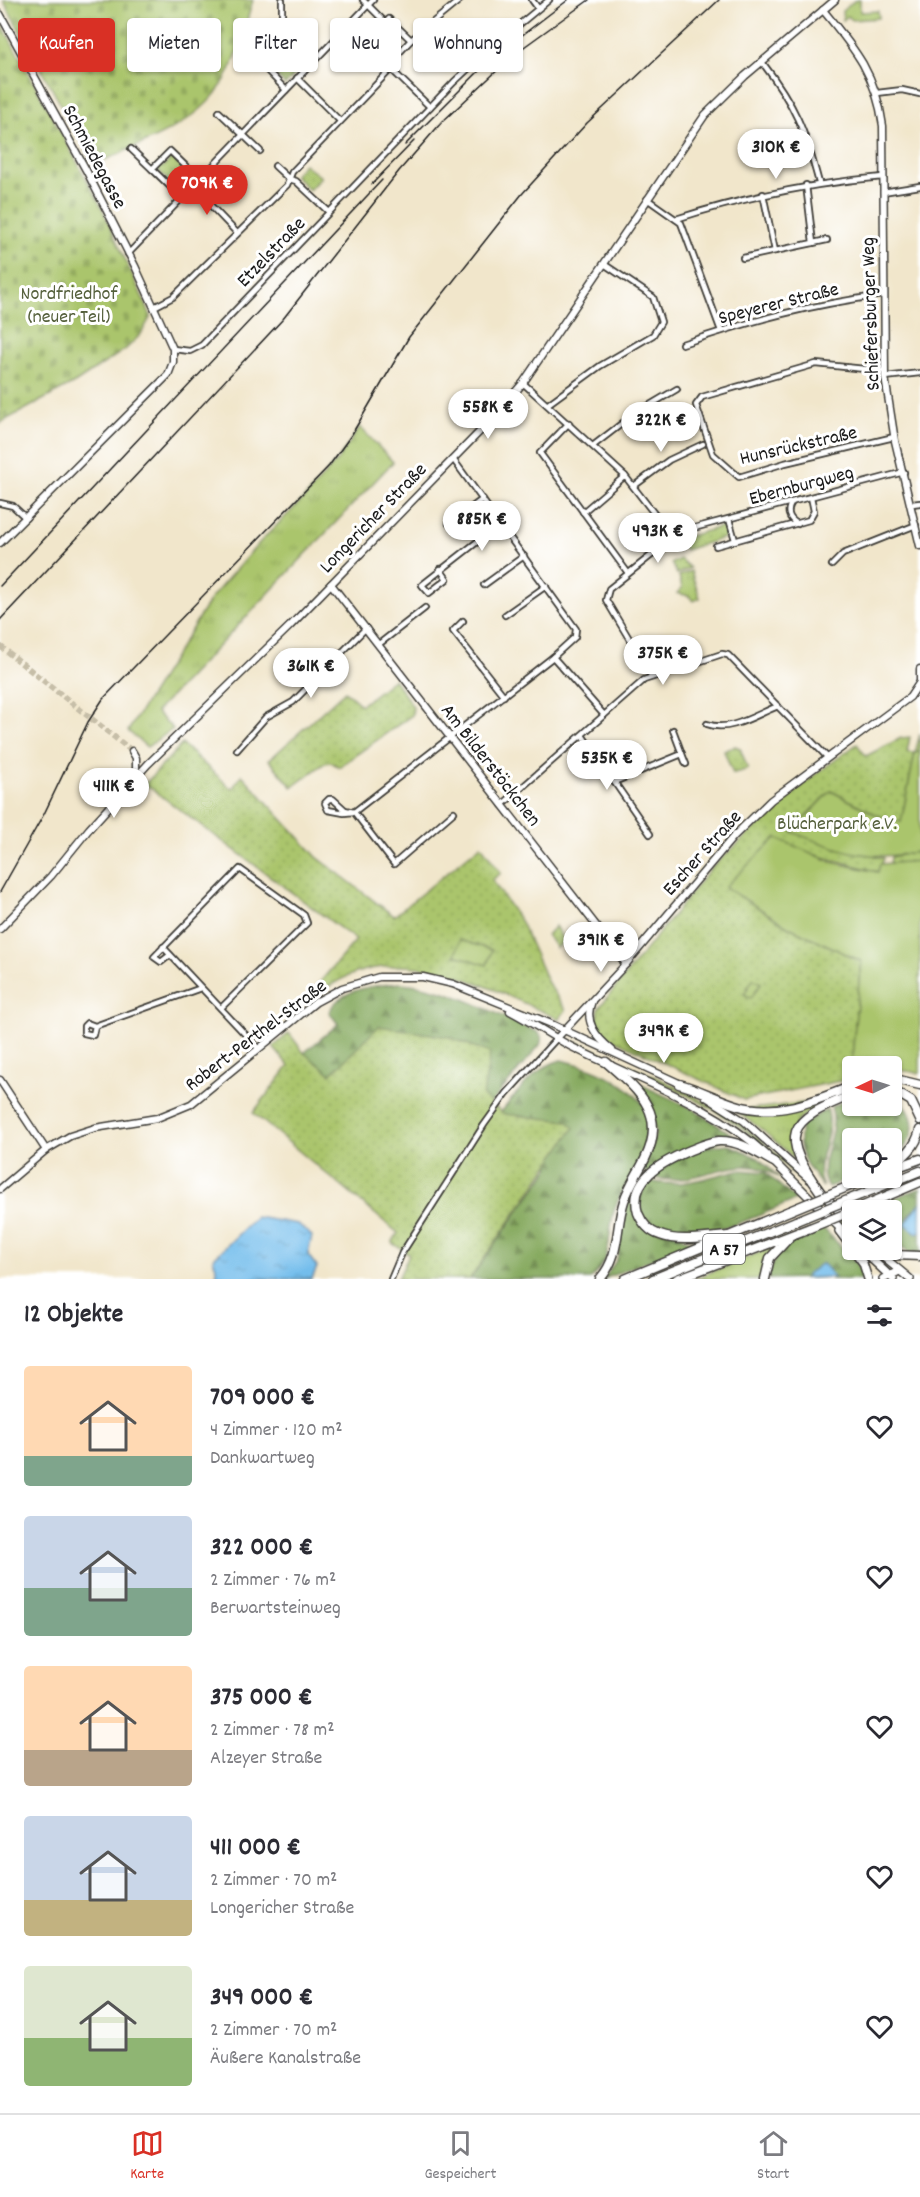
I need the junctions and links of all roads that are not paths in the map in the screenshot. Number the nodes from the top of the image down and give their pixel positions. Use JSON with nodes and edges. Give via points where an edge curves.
{"nodes":[{"id":1,"x":282,"y":0,"type":"edge"},
{"id":2,"x":363,"y":0,"type":"edge"},
{"id":3,"x":373,"y":0,"type":"edge"},
{"id":4,"x":460,"y":0,"type":"edge"},
{"id":5,"x":532,"y":0,"type":"edge"},
{"id":6,"x":549,"y":0,"type":"edge"},
{"id":7,"x":835,"y":0,"type":"edge"},
{"id":8,"x":368,"y":5,"type":"junction"},
{"id":9,"x":538,"y":8,"type":"junction"},
{"id":10,"x":823,"y":10,"type":"junction"},
{"id":11,"x":0,"y":14,"type":"edge"},
{"id":12,"x":282,"y":18,"type":"edge"},
{"id":13,"x":381,"y":18,"type":"edge"},
{"id":14,"x":401,"y":30,"type":"edge"},
{"id":15,"x":411,"y":40,"type":"junction"},
{"id":16,"x":401,"y":49,"type":"edge"},
{"id":17,"x":318,"y":57,"type":"edge"},
{"id":18,"x":762,"y":62,"type":"junction"},
{"id":19,"x":269,"y":72,"type":"edge"},
{"id":20,"x":303,"y":72,"type":"edge"},
{"id":21,"x":387,"y":72,"type":"edge"},
{"id":22,"x":393,"y":72,"type":"edge"},
{"id":23,"x":297,"y":78,"type":"junction"},
{"id":24,"x":286,"y":90,"type":"junction"},
{"id":25,"x":877,"y":93,"type":"junction"},
{"id":26,"x":920,"y":94,"type":"edge"},
{"id":27,"x":430,"y":106,"type":"junction"},
{"id":28,"x":219,"y":112,"type":"dead end"},
{"id":29,"x":340,"y":121,"type":"junction"},
{"id":30,"x":243,"y":134,"type":"junction"},
{"id":31,"x":131,"y":149,"type":"dead end"},
{"id":32,"x":260,"y":151,"type":"dead end"},
{"id":33,"x":275,"y":166,"type":"dead end"},
{"id":34,"x":152,"y":169,"type":"junction"},
{"id":35,"x":883,"y":177,"type":"junction"},
{"id":36,"x":289,"y":179,"type":"junction"},
{"id":37,"x":200,"y":180,"type":"junction"},
{"id":38,"x":819,"y":183,"type":"junction"},
{"id":39,"x":806,"y":185,"type":"junction"},
{"id":40,"x":920,"y":186,"type":"edge"},
{"id":41,"x":193,"y":187,"type":"junction"},
{"id":42,"x":883,"y":192,"type":"junction"},
{"id":43,"x":763,"y":194,"type":"junction"},
{"id":44,"x":182,"y":198,"type":"junction"},
{"id":45,"x":647,"y":199,"type":"junction"},
{"id":46,"x":330,"y":212,"type":"junction"},
{"id":47,"x":676,"y":219,"type":"junction"},
{"id":48,"x":237,"y":233,"type":"junction"},
{"id":49,"x":827,"y":240,"type":"dead end"},
{"id":50,"x":813,"y":243,"type":"junction"},
{"id":51,"x":775,"y":251,"type":"junction"},
{"id":52,"x":128,"y":254,"type":"junction"},
{"id":53,"x":743,"y":258,"type":"dead end"},
{"id":54,"x":604,"y":264,"type":"junction"},
{"id":55,"x":883,"y":296,"type":"junction"},
{"id":56,"x":154,"y":307,"type":"junction"},
{"id":57,"x":721,"y":331,"type":"junction"},
{"id":58,"x":682,"y":344,"type":"dead end"},
{"id":59,"x":173,"y":350,"type":"junction"},
{"id":60,"x":920,"y":373,"type":"edge"},
{"id":61,"x":884,"y":374,"type":"junction"},
{"id":62,"x":523,"y":383,"type":"junction"},
{"id":63,"x":677,"y":389,"type":"dead end"},
{"id":64,"x":548,"y":405,"type":"junction"},
{"id":65,"x":569,"y":423,"type":"junction"},
{"id":66,"x":894,"y":437,"type":"junction"},
{"id":67,"x":703,"y":444,"type":"dead end"},
{"id":68,"x":594,"y":445,"type":"junction"},
{"id":69,"x":453,"y":459,"type":"junction"},
{"id":70,"x":904,"y":472,"type":"junction"},
{"id":71,"x":625,"y":476,"type":"junction"},
{"id":72,"x":634,"y":486,"type":"junction"},
{"id":73,"x":812,"y":497,"type":"junction"},
{"id":74,"x":483,"y":499,"type":"junction"},
{"id":75,"x":792,"y":502,"type":"junction"},
{"id":76,"x":0,"y":503,"type":"edge"},
{"id":77,"x":920,"y":503,"type":"edge"},
{"id":78,"x":912,"y":504,"type":"junction"},
{"id":79,"x":583,"y":512,"type":"junction"},
{"id":80,"x":26,"y":518,"type":"junction"},
{"id":81,"x":729,"y":519,"type":"junction"},
{"id":82,"x":449,"y":524,"type":"dead end"},
{"id":83,"x":500,"y":524,"type":"junction"},
{"id":84,"x":798,"y":524,"type":"junction"},
{"id":85,"x":916,"y":525,"type":"junction"},
{"id":86,"x":673,"y":538,"type":"junction"},
{"id":87,"x":735,"y":540,"type":"junction"},
{"id":88,"x":0,"y":543,"type":"edge"},
{"id":89,"x":716,"y":546,"type":"dead end"},
{"id":90,"x":920,"y":546,"type":"edge"},
{"id":91,"x":524,"y":556,"type":"junction"},
{"id":92,"x":832,"y":565,"type":"dead end"},
{"id":93,"x":440,"y":570,"type":"junction"},
{"id":94,"x":628,"y":573,"type":"junction"},
{"id":95,"x":331,"y":584,"type":"junction"},
{"id":96,"x":484,"y":585,"type":"dead end"},
{"id":97,"x":546,"y":586,"type":"junction"},
{"id":98,"x":425,"y":608,"type":"dead end"},
{"id":99,"x":505,"y":615,"type":"dead end"},
{"id":100,"x":464,"y":621,"type":"dead end"},
{"id":101,"x":366,"y":628,"type":"junction"},
{"id":102,"x":379,"y":644,"type":"junction"},
{"id":103,"x":553,"y":657,"type":"junction"},
{"id":104,"x":920,"y":669,"type":"edge"},
{"id":105,"x":652,"y":677,"type":"junction"},
{"id":106,"x":920,"y":681,"type":"edge"},
{"id":107,"x":504,"y":696,"type":"junction"},
{"id":108,"x":778,"y":706,"type":"junction"},
{"id":109,"x":604,"y":715,"type":"junction"},
{"id":110,"x":707,"y":724,"type":"dead end"},
{"id":111,"x":673,"y":730,"type":"dead end"},
{"id":112,"x":582,"y":735,"type":"junction"},
{"id":113,"x":450,"y":738,"type":"junction"},
{"id":114,"x":237,"y":750,"type":"dead end"},
{"id":115,"x":682,"y":754,"type":"junction"},
{"id":116,"x":827,"y":757,"type":"junction"},
{"id":117,"x":148,"y":764,"type":"junction"},
{"id":118,"x":686,"y":764,"type":"dead end"},
{"id":119,"x":136,"y":777,"type":"junction"},
{"id":120,"x":614,"y":782,"type":"junction"},
{"id":121,"x":502,"y":805,"type":"junction"},
{"id":122,"x":354,"y":812,"type":"junction"},
{"id":123,"x":454,"y":812,"type":"dead end"},
{"id":124,"x":650,"y":834,"type":"dead end"},
{"id":125,"x":0,"y":929,"type":"edge"},
{"id":126,"x":163,"y":947,"type":"junction"},
{"id":127,"x":170,"y":955,"type":"junction"},
{"id":128,"x":626,"y":964,"type":"junction"},
{"id":129,"x":201,"y":988,"type":"junction"},
{"id":130,"x":486,"y":998,"type":"junction"},
{"id":131,"x":593,"y":998,"type":"junction"},
{"id":132,"x":221,"y":1008,"type":"junction"},
{"id":133,"x":95,"y":1026,"type":"dead end"},
{"id":134,"x":563,"y":1030,"type":"junction"},
{"id":135,"x":557,"y":1038,"type":"junction"},
{"id":136,"x":259,"y":1049,"type":"junction"},
{"id":137,"x":620,"y":1056,"type":"junction"},
{"id":138,"x":606,"y":1062,"type":"junction"},
{"id":139,"x":0,"y":1080,"type":"edge"},
{"id":140,"x":902,"y":1080,"type":"edge"},
{"id":141,"x":679,"y":1084,"type":"junction"},
{"id":142,"x":920,"y":1084,"type":"edge"},
{"id":143,"x":842,"y":1090,"type":"edge"},
{"id":144,"x":902,"y":1096,"type":"edge"},
{"id":145,"x":842,"y":1100,"type":"edge"},
{"id":146,"x":920,"y":1120,"type":"edge"},
{"id":147,"x":920,"y":1130,"type":"edge"},
{"id":148,"x":46,"y":1150,"type":"junction"},
{"id":149,"x":902,"y":1158,"type":"edge"},
{"id":150,"x":920,"y":1159,"type":"edge"},
{"id":151,"x":774,"y":1162,"type":"junction"},
{"id":152,"x":902,"y":1165,"type":"edge"},
{"id":153,"x":920,"y":1171,"type":"edge"},
{"id":154,"x":920,"y":1182,"type":"edge"},
{"id":155,"x":845,"y":1188,"type":"edge"},
{"id":156,"x":0,"y":1189,"type":"edge"},
{"id":157,"x":821,"y":1193,"type":"junction"},
{"id":158,"x":879,"y":1200,"type":"edge"},
{"id":159,"x":842,"y":1215,"type":"edge"},
{"id":160,"x":842,"y":1215,"type":"edge"},
{"id":161,"x":836,"y":1223,"type":"junction"},
{"id":162,"x":810,"y":1228,"type":"junction"},
{"id":163,"x":842,"y":1229,"type":"edge"},
{"id":164,"x":729,"y":1236,"type":"junction"},
{"id":165,"x":902,"y":1255,"type":"edge"},
{"id":166,"x":920,"y":1256,"type":"edge"},
{"id":167,"x":872,"y":1260,"type":"edge"},
{"id":168,"x":886,"y":1260,"type":"edge"},
{"id":169,"x":899,"y":1271,"type":"junction"},
{"id":170,"x":890,"y":1278,"type":"edge"},
{"id":171,"x":391,"y":1279,"type":"edge"},
{"id":172,"x":600,"y":1279,"type":"edge"},
{"id":173,"x":625,"y":1279,"type":"edge"},
{"id":174,"x":653,"y":1279,"type":"edge"},
{"id":175,"x":677,"y":1279,"type":"edge"},
{"id":176,"x":765,"y":1279,"type":"edge"},
{"id":177,"x":868,"y":1279,"type":"edge"},
{"id":178,"x":910,"y":1279,"type":"edge"}],
"edges":[{"from":1,"to":12,"type":"street"},
{"from":2,"to":8,"type":"street"},
{"from":3,"to":8,"type":"street"},
{"from":4,"to":15,"type":"street"},
{"from":5,"to":9,"type":"street"},
{"from":6,"to":9,"type":"street","name":"Etzelstraße"},
{"from":7,"to":10,"type":"street","name":"Longericher Straße"},
{"from":8,"to":13,"type":"street"},
{"from":8,"to":17,"type":"street"},
{"from":9,"to":27,"type":"street","name":"Etzelstraße"},
{"from":10,"to":18,"type":"street","name":"Longericher Straße"},
{"from":10,"to":25,"type":"street","name":"Schiefersburger Weg","via":[[858,53]]},
{"from":11,"to":52,"type":"street","name":"Schmiedegasse"},
{"from":14,"to":15,"type":"street"},
{"from":15,"to":16,"type":"street"},
{"from":18,"to":38,"type":"street","via":[[789,99],[806,134]]},
{"from":18,"to":45,"type":"street","name":"Longericher Straße","via":[[705,115]]},
{"from":19,"to":24,"type":"street"},
{"from":20,"to":23,"type":"street"},
{"from":21,"to":29,"type":"street"},
{"from":22,"to":27,"type":"street"},
{"from":23,"to":24,"type":"street"},
{"from":23,"to":29,"type":"street"},
{"from":24,"to":30,"type":"street"},
{"from":25,"to":26,"type":"street","via":[[902,90]]},
{"from":25,"to":35,"type":"street","name":"Schiefersburger Weg","via":[[883,126]]},
{"from":27,"to":46,"type":"street","name":"Etzelstraße"},
{"from":28,"to":30,"type":"street"},
{"from":29,"to":36,"type":"street"},
{"from":30,"to":32,"type":"street"},
{"from":30,"to":37,"type":"street"},
{"from":31,"to":34,"type":"street"},
{"from":33,"to":36,"type":"street"},
{"from":34,"to":37,"type":"street","via":[[170,151]]},
{"from":34,"to":44,"type":"street"},
{"from":35,"to":38,"type":"street"},
{"from":35,"to":42,"type":"street","name":"Schiefersburger Weg"},
{"from":36,"to":46,"type":"street"},
{"from":36,"to":48,"type":"street"},
{"from":37,"to":41,"type":"street"},
{"from":38,"to":39,"type":"street"},
{"from":39,"to":43,"type":"street"},
{"from":39,"to":50,"type":"street"},
{"from":40,"to":42,"type":"street"},
{"from":41,"to":44,"type":"street"},
{"from":41,"to":48,"type":"street"},
{"from":42,"to":55,"type":"street","name":"Schiefersburger Weg"},
{"from":43,"to":47,"type":"street"},
{"from":43,"to":51,"type":"street"},
{"from":44,"to":52,"type":"street"},
{"from":45,"to":47,"type":"street"},
{"from":45,"to":54,"type":"street","name":"Longericher Straße"},
{"from":46,"to":59,"type":"street","name":"Etzelstraße","via":[[198,349]]},
{"from":47,"to":57,"type":"street","via":[[684,229]]},
{"from":48,"to":56,"type":"street","via":[[173,297]]},
{"from":49,"to":50,"type":"street"},
{"from":50,"to":51,"type":"street"},
{"from":51,"to":53,"type":"street"},
{"from":52,"to":56,"type":"street","name":"Schmiedegasse"},
{"from":54,"to":62,"type":"street","name":"Longericher Straße"},
{"from":54,"to":64,"type":"street","via":[[653,297],[661,322],[653,335],[600,366]]},
{"from":55,"to":57,"type":"street","name":"Speyerer Straße","via":[[795,309]]},
{"from":55,"to":61,"type":"street","name":"Schiefersburger Weg"},
{"from":56,"to":59,"type":"street","name":"Schmiedegasse"},
{"from":57,"to":58,"type":"street","name":"Speyerer Straße"},
{"from":59,"to":80,"type":"street","via":[[168,375]]},
{"from":60,"to":61,"type":"street"},
{"from":61,"to":66,"type":"street","name":"Schiefersburger Weg"},
{"from":61,"to":66,"type":"street","name":"Hunsrückstraße","via":[[816,364],[702,397],[696,405],[713,454],[739,477]]},
{"from":62,"to":64,"type":"street"},
{"from":62,"to":69,"type":"street","name":"Longericher Straße"},
{"from":63,"to":68,"type":"street","via":[[633,415]]},
{"from":64,"to":65,"type":"street"},
{"from":65,"to":68,"type":"street"},
{"from":65,"to":79,"type":"street","via":[[540,453]]},
{"from":66,"to":70,"type":"street","name":"Schiefersburger Weg"},
{"from":67,"to":72,"type":"street","via":[[669,460]]},
{"from":68,"to":71,"type":"street"},
{"from":69,"to":74,"type":"street"},
{"from":69,"to":95,"type":"street","name":"Longericher Straße"},
{"from":70,"to":73,"type":"street","name":"Ebernburgweg"},
{"from":70,"to":78,"type":"street","name":"Schiefersburger Weg"},
{"from":71,"to":72,"type":"street"},
{"from":71,"to":79,"type":"street"},
{"from":72,"to":86,"type":"street"},
{"from":73,"to":75,"type":"street","name":"Ebernburgweg"},
{"from":73,"to":84,"type":"street","name":"Ebernburgweg","via":[[814,511],[809,520]]},
{"from":74,"to":82,"type":"street"},
{"from":74,"to":83,"type":"street"},
{"from":75,"to":81,"type":"street","name":"Ebernburgweg"},
{"from":75,"to":84,"type":"street","via":[[788,512]]},
{"from":76,"to":80,"type":"street","via":[[13,506]]},
{"from":77,"to":78,"type":"street"},
{"from":78,"to":85,"type":"street","name":"Schiefersburger Weg"},
{"from":79,"to":94,"type":"street"},
{"from":80,"to":88,"type":"street"},
{"from":81,"to":86,"type":"street","name":"Ebernburgweg"},
{"from":81,"to":87,"type":"street"},
{"from":83,"to":91,"type":"street"},
{"from":83,"to":93,"type":"street"},
{"from":84,"to":87,"type":"street"},
{"from":85,"to":90,"type":"street","name":"Schiefersburger Weg"},
{"from":85,"to":92,"type":"street","via":[[843,554]]},
{"from":86,"to":94,"type":"street","name":"Ebernburgweg"},
{"from":87,"to":89,"type":"street"},
{"from":91,"to":96,"type":"street"},
{"from":91,"to":97,"type":"street"},
{"from":93,"to":93,"type":"street","via":[[447,579],[429,593],[422,585]]},
{"from":94,"to":105,"type":"street","name":"Ebernburgweg","via":[[609,589],[606,600]]},
{"from":95,"to":101,"type":"street","name":"Am Bilderstöckchen"},
{"from":95,"to":117,"type":"street","name":"Longericher Straße"},
{"from":97,"to":99,"type":"street"},
{"from":97,"to":103,"type":"street","via":[[576,629],[575,637]]},
{"from":98,"to":102,"type":"street"},
{"from":100,"to":107,"type":"street","via":[[453,631]]},
{"from":101,"to":102,"type":"street","name":"Am Bilderstöckchen"},
{"from":101,"to":114,"type":"street","via":[[293,702],[266,717]]},
{"from":102,"to":113,"type":"street","name":"Am Bilderstöckchen"},
{"from":103,"to":107,"type":"street"},
{"from":103,"to":109,"type":"street"},
{"from":104,"to":106,"type":"street"},
{"from":105,"to":108,"type":"street","via":[[728,655]]},
{"from":105,"to":109,"type":"street"},
{"from":106,"to":116,"type":"street","name":"Escher Straße","via":[[910,697]]},
{"from":107,"to":113,"type":"street"},
{"from":108,"to":110,"type":"street","via":[[728,726],[715,728]]},
{"from":108,"to":116,"type":"street"},
{"from":109,"to":112,"type":"street"},
{"from":111,"to":115,"type":"street"},
{"from":112,"to":120,"type":"street"},
{"from":112,"to":121,"type":"street"},
{"from":113,"to":121,"type":"street","name":"Am Bilderstöckchen"},
{"from":113,"to":122,"type":"street"},
{"from":115,"to":118,"type":"street"},
{"from":115,"to":120,"type":"street"},
{"from":116,"to":128,"type":"street","name":"Escher Straße","via":[[771,800],[734,836]]},
{"from":117,"to":119,"type":"street","name":"Longericher Straße"},
{"from":117,"to":119,"type":"street","via":[[132,752],[136,758]]},
{"from":119,"to":125,"type":"street","name":"Longericher Straße"},
{"from":120,"to":124,"type":"street"},
{"from":121,"to":128,"type":"street","name":"Am Bilderstöckchen"},
{"from":122,"to":122,"type":"street","via":[[345,810],[333,799],[325,803],[331,811]]},
{"from":122,"to":123,"type":"street","via":[[394,864]]},
{"from":126,"to":127,"type":"street"},
{"from":126,"to":127,"type":"street","via":[[155,954],[156,961],[163,962]]},
{"from":126,"to":132,"type":"street","via":[[240,869],[304,915],[307,923]]},
{"from":127,"to":129,"type":"street"},
{"from":128,"to":131,"type":"street","name":"Escher Straße"},
{"from":129,"to":132,"type":"street"},
{"from":129,"to":133,"type":"street"},
{"from":130,"to":134,"type":"street","name":"Robert-Perthel-Straße"},
{"from":130,"to":135,"type":"street","name":"Robert-Perthel-Straße"},
{"from":130,"to":136,"type":"street","name":"Robert-Perthel-Straße","via":[[423,977],[366,980],[316,1002]]},
{"from":131,"to":134,"type":"street","name":"Escher Straße"},
{"from":131,"to":137,"type":"street","via":[[589,1009],[591,1028]]},
{"from":132,"to":136,"type":"street"},
{"from":134,"to":135,"type":"street","name":"Escher Straße"},
{"from":134,"to":137,"type":"street","name":"Robert-Perthel-Straße"},
{"from":135,"to":138,"type":"street","name":"Robert-Perthel-Straße"},
{"from":135,"to":171,"type":"street","name":"Escher Straße","via":[[484,1125],[402,1253]]},
{"from":136,"to":148,"type":"street","name":"Robert-Perthel-Straße","via":[[182,1108],[157,1118],[82,1131]]},
{"from":137,"to":141,"type":"street"},
{"from":138,"to":151,"type":"street","name":"Robert-Perthel-Straße","via":[[704,1110],[732,1127]]},
{"from":138,"to":172,"type":"highway","via":[[640,1093],[649,1108],[653,1130],[648,1152],[624,1201],[615,1253]]},
{"from":139,"to":148,"type":"street"},
{"from":140,"to":142,"type":"highway"},
{"from":141,"to":143,"type":"highway","via":[[739,1106],[760,1109],[795,1106]]},
{"from":141,"to":157,"type":"street","via":[[744,1121]]},
{"from":144,"to":146,"type":"highway","via":[[911,1101]]},
{"from":145,"to":157,"type":"highway","via":[[810,1115],[795,1132],[797,1154]]},
{"from":147,"to":149,"type":"highway","via":[[917,1141]]},
{"from":148,"to":156,"type":"street","name":"Robert-Perthel-Straße"},
{"from":150,"to":152,"type":"highway"},
{"from":151,"to":161,"type":"main road"},
{"from":151,"to":164,"type":"highway","via":[[735,1143],[719,1141],[671,1159],[643,1181],[637,1196],[638,1210],[655,1233],[680,1239]]},
{"from":153,"to":174,"type":"highway","number":"A 57","bridge":true},
{"from":154,"to":158,"type":"highway"},
{"from":155,"to":164,"type":"highway","number":"A 57","bridge":true},
{"from":157,"to":159,"type":"main road"},
{"from":160,"to":162,"type":"highway","bridge":true},
{"from":161,"to":163,"type":"main road"},
{"from":161,"to":177,"type":"main road","via":[[863,1263]]},
{"from":162,"to":175,"type":"highway"},
{"from":162,"to":176,"type":"highway","via":[[775,1250],[766,1266]]},
{"from":164,"to":173,"type":"highway","number":"A 57"},
{"from":165,"to":166,"type":"highway"},
{"from":167,"to":170,"type":"main road"},
{"from":168,"to":169,"type":"main road"},
{"from":169,"to":170,"type":"main road"},
{"from":169,"to":178,"type":"main road"}]}
